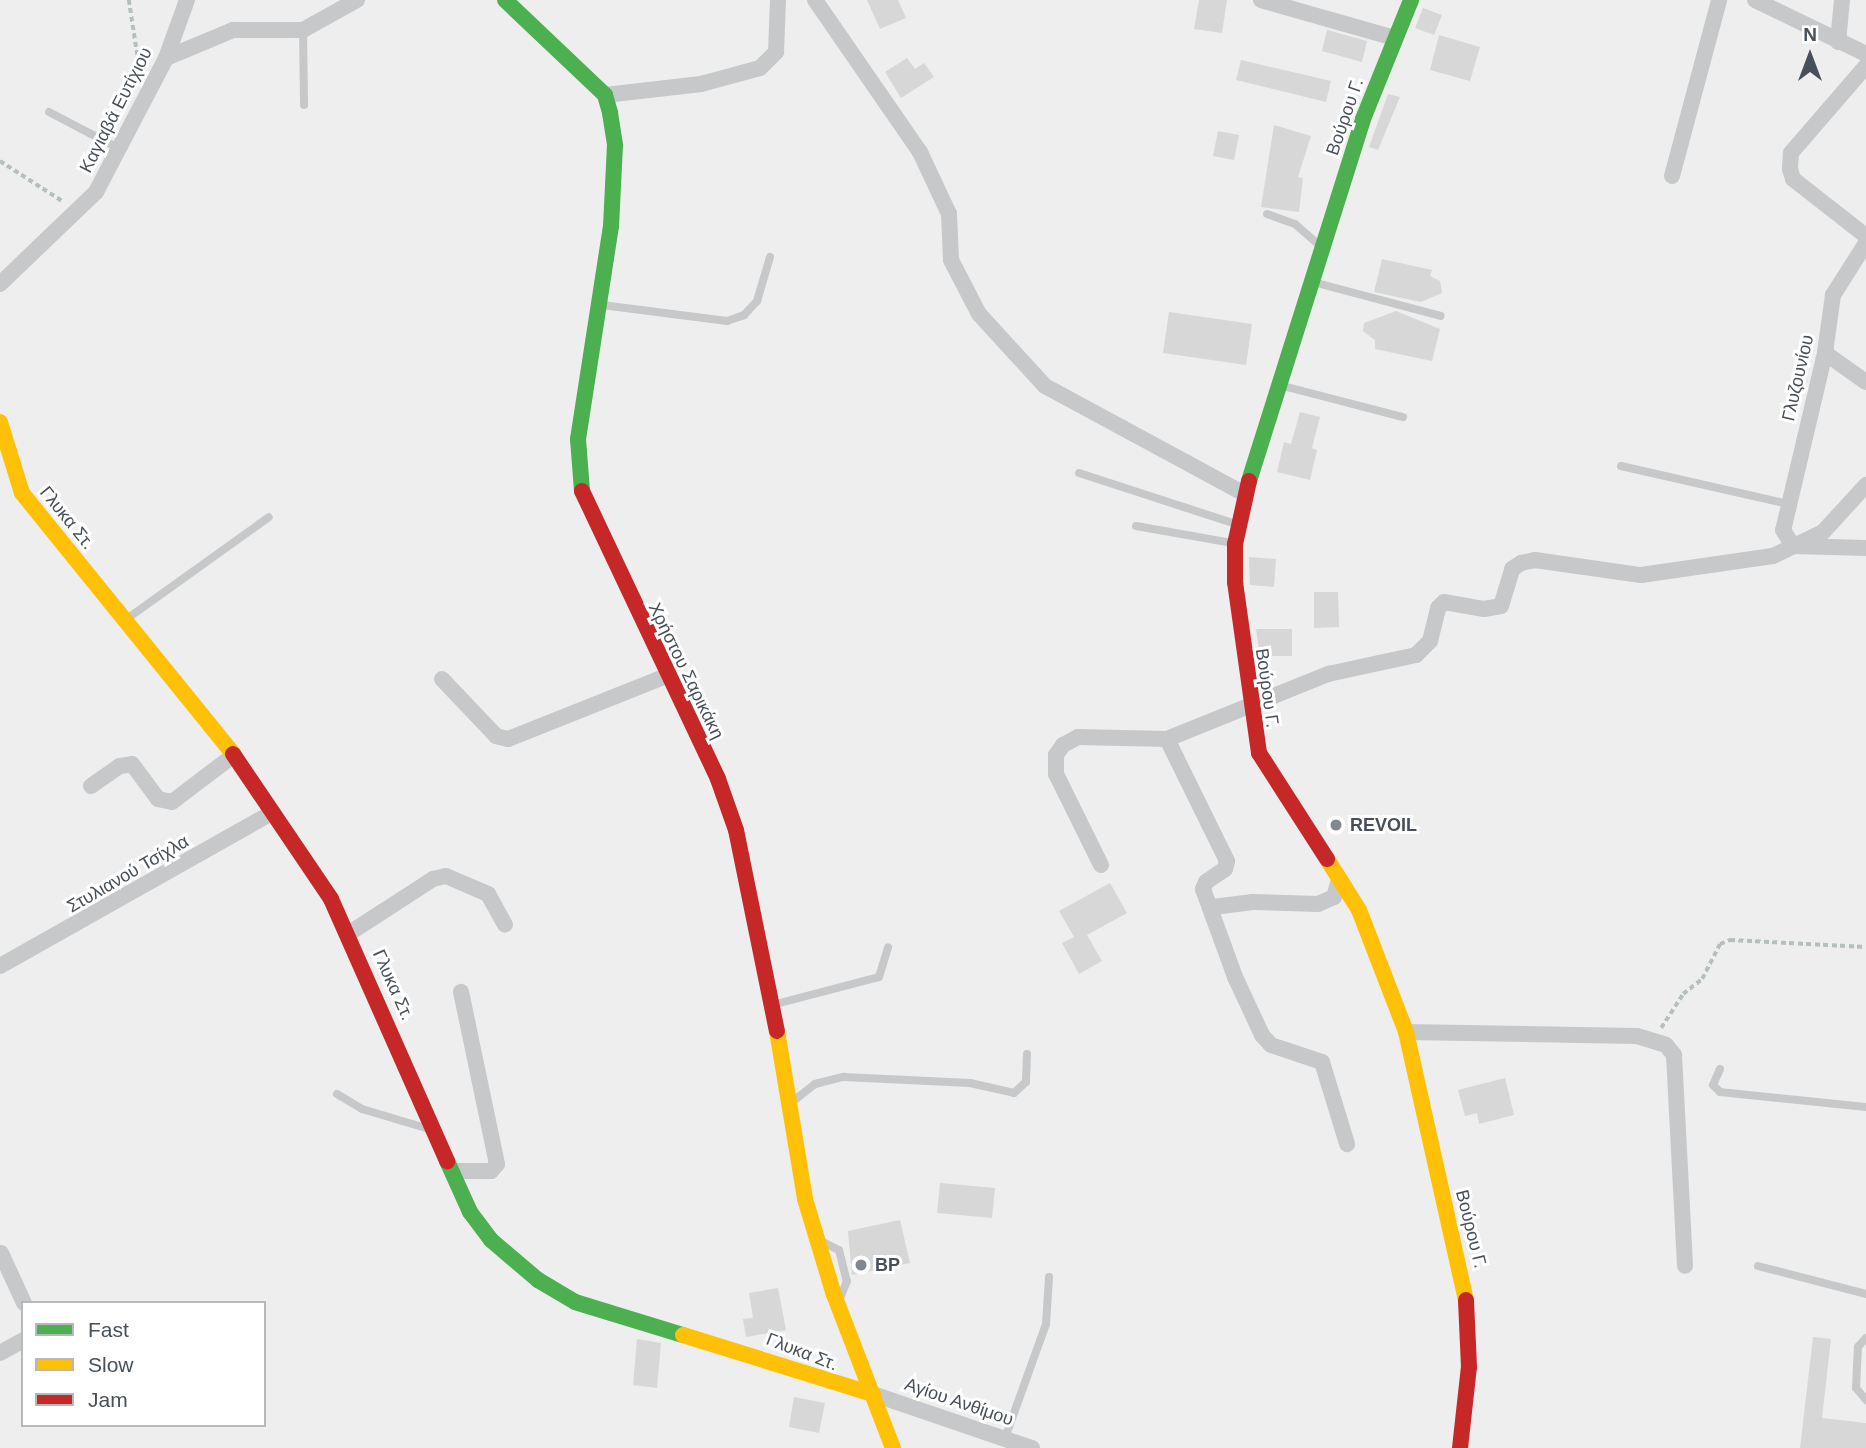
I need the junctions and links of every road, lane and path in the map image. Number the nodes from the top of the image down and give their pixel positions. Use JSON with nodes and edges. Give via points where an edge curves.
{"nodes":[{"id":1,"x":129,"y":0,"type":"edge"},
{"id":2,"x":187,"y":0,"type":"edge"},
{"id":3,"x":357,"y":0,"type":"edge"},
{"id":4,"x":505,"y":0,"type":"edge"},
{"id":5,"x":778,"y":0,"type":"edge"},
{"id":6,"x":815,"y":0,"type":"edge"},
{"id":7,"x":1261,"y":0,"type":"edge"},
{"id":8,"x":1411,"y":0,"type":"edge"},
{"id":9,"x":1719,"y":0,"type":"edge"},
{"id":10,"x":1755,"y":0,"type":"edge"},
{"id":11,"x":1842,"y":0,"type":"edge"},
{"id":12,"x":303,"y":30,"type":"junction"},
{"id":13,"x":1394,"y":38,"type":"junction"},
{"id":14,"x":1838,"y":42,"type":"junction"},
{"id":15,"x":1866,"y":54,"type":"edge"},
{"id":16,"x":166,"y":58,"type":"junction"},
{"id":17,"x":1866,"y":66,"type":"edge"},
{"id":18,"x":148,"y":84,"type":"junction"},
{"id":19,"x":605,"y":95,"type":"junction"},
{"id":20,"x":304,"y":105,"type":"dead end"},
{"id":21,"x":49,"y":112,"type":"dead end"},
{"id":22,"x":118,"y":148,"type":"junction"},
{"id":23,"x":0,"y":161,"type":"edge"},
{"id":24,"x":1672,"y":176,"type":"dead end"},
{"id":25,"x":76,"y":212,"type":"junction"},
{"id":26,"x":1267,"y":214,"type":"dead end"},
{"id":27,"x":1866,"y":236,"type":"edge"},
{"id":28,"x":1866,"y":243,"type":"edge"},
{"id":29,"x":1323,"y":249,"type":"junction"},
{"id":30,"x":770,"y":257,"type":"dead end"},
{"id":31,"x":1313,"y":282,"type":"junction"},
{"id":32,"x":0,"y":285,"type":"edge"},
{"id":33,"x":596,"y":304,"type":"junction"},
{"id":34,"x":1441,"y":316,"type":"dead end"},
{"id":35,"x":1825,"y":353,"type":"junction"},
{"id":36,"x":1866,"y":382,"type":"edge"},
{"id":37,"x":1280,"y":385,"type":"junction"},
{"id":38,"x":1403,"y":417,"type":"dead end"},
{"id":39,"x":0,"y":422,"type":"edge"},
{"id":40,"x":1620,"y":466,"type":"dead end"},
{"id":41,"x":1079,"y":473,"type":"dead end"},
{"id":42,"x":1866,"y":485,"type":"edge"},
{"id":43,"x":1245,"y":494,"type":"junction"},
{"id":44,"x":1788,"y":504,"type":"junction"},
{"id":45,"x":269,"y":517,"type":"dead end"},
{"id":46,"x":1239,"y":525,"type":"junction"},
{"id":47,"x":1136,"y":526,"type":"dead end"},
{"id":48,"x":1235,"y":544,"type":"junction"},
{"id":49,"x":1793,"y":546,"type":"junction"},
{"id":50,"x":1866,"y":548,"type":"edge"},
{"id":51,"x":125,"y":620,"type":"junction"},
{"id":52,"x":666,"y":676,"type":"junction"},
{"id":53,"x":442,"y":680,"type":"dead end"},
{"id":54,"x":1249,"y":706,"type":"junction"},
{"id":55,"x":1167,"y":739,"type":"junction"},
{"id":56,"x":234,"y":755,"type":"junction"},
{"id":57,"x":91,"y":786,"type":"dead end"},
{"id":58,"x":273,"y":812,"type":"junction"},
{"id":59,"x":1101,"y":865,"type":"dead end"},
{"id":60,"x":1339,"y":879,"type":"junction"},
{"id":61,"x":1213,"y":907,"type":"junction"},
{"id":62,"x":505,"y":925,"type":"dead end"},
{"id":63,"x":348,"y":934,"type":"junction"},
{"id":64,"x":888,"y":947,"type":"dead end"},
{"id":65,"x":1866,"y":947,"type":"edge"},
{"id":66,"x":0,"y":966,"type":"edge"},
{"id":67,"x":461,"y":992,"type":"dead end"},
{"id":68,"x":773,"y":1005,"type":"junction"},
{"id":69,"x":1406,"y":1032,"type":"junction"},
{"id":70,"x":1655,"y":1039,"type":"junction"},
{"id":71,"x":1027,"y":1054,"type":"dead end"},
{"id":72,"x":1720,"y":1069,"type":"dead end"},
{"id":73,"x":337,"y":1094,"type":"dead end"},
{"id":74,"x":790,"y":1104,"type":"junction"},
{"id":75,"x":1866,"y":1107,"type":"edge"},
{"id":76,"x":432,"y":1129,"type":"junction"},
{"id":77,"x":1347,"y":1144,"type":"dead end"},
{"id":78,"x":452,"y":1171,"type":"junction"},
{"id":79,"x":1,"y":1253,"type":"edge"},
{"id":80,"x":1685,"y":1266,"type":"dead end"},
{"id":81,"x":1758,"y":1266,"type":"dead end"},
{"id":82,"x":1049,"y":1277,"type":"dead end"},
{"id":83,"x":1866,"y":1294,"type":"edge"},
{"id":84,"x":23,"y":1301,"type":"edge"},
{"id":85,"x":1866,"y":1338,"type":"edge"},
{"id":86,"x":21,"y":1341,"type":"edge"},
{"id":87,"x":0,"y":1353,"type":"edge"},
{"id":88,"x":873,"y":1394,"type":"junction"},
{"id":89,"x":1866,"y":1400,"type":"edge"},
{"id":90,"x":1005,"y":1438,"type":"junction"},
{"id":91,"x":893,"y":1448,"type":"edge"},
{"id":92,"x":1032,"y":1448,"type":"edge"},
{"id":93,"x":1460,"y":1448,"type":"edge"}],
"edges":[{"from":1,"to":18,"type":"path","via":[[140,75]]},
{"from":2,"to":16,"type":"street","name":"Καγιαβά Ευτίχιου"},
{"from":3,"to":12,"type":"street"},
{"from":4,"to":19,"type":"street"},
{"from":5,"to":19,"type":"street","via":[[776,52],[760,68],[701,84]]},
{"from":6,"to":43,"type":"street","via":[[920,152],[950,214],[951,260],[979,314],[1045,386]]},
{"from":7,"to":13,"type":"street"},
{"from":8,"to":13,"type":"street","name":"Βούρου Γ."},
{"from":9,"to":24,"type":"street"},
{"from":10,"to":14,"type":"street"},
{"from":11,"to":14,"type":"street"},
{"from":12,"to":16,"type":"street","via":[[233,30]]},
{"from":12,"to":20,"type":"lane"},
{"from":13,"to":29,"type":"street","name":"Βούρου Γ.","via":[[1363,119]]},
{"from":14,"to":15,"type":"street"},
{"from":16,"to":18,"type":"street","name":"Καγιαβά Ευτίχιου"},
{"from":17,"to":27,"type":"street","via":[[1791,153],[1793,179]]},
{"from":18,"to":22,"type":"street","name":"Καγιαβά Ευτίχιου"},
{"from":19,"to":33,"type":"street","name":"Χρήστου Σαρικάκη","via":[[615,162],[611,226]]},
{"from":21,"to":22,"type":"lane"},
{"from":22,"to":25,"type":"street","name":"Καγιαβά Ευτίχιου","via":[[100,184]]},
{"from":23,"to":25,"type":"path","via":[[26,173]]},
{"from":25,"to":32,"type":"street","name":"Καγιαβά Ευτίχιου"},
{"from":26,"to":29,"type":"lane","via":[[1295,225]]},
{"from":28,"to":35,"type":"street","name":"Γλυζουνίου","via":[[1837,284]]},
{"from":29,"to":31,"type":"street","name":"Βούρου Γ."},
{"from":30,"to":33,"type":"lane","via":[[757,301],[744,315],[727,321]]},
{"from":31,"to":34,"type":"lane"},
{"from":31,"to":37,"type":"street","name":"Βούρου Γ."},
{"from":33,"to":52,"type":"street","name":"Χρήστου Σαρικάκη","via":[[578,439],[582,491]]},
{"from":35,"to":36,"type":"street"},
{"from":35,"to":44,"type":"street","name":"Γλυζουνίου"},
{"from":37,"to":38,"type":"lane"},
{"from":37,"to":43,"type":"street","name":"Βούρου Γ."},
{"from":39,"to":51,"type":"street","name":"Γλυκα Στ.","via":[[22,493]]},
{"from":40,"to":44,"type":"lane"},
{"from":41,"to":46,"type":"lane"},
{"from":42,"to":49,"type":"street","via":[[1823,532]]},
{"from":43,"to":46,"type":"street","name":"Βούρου Γ."},
{"from":44,"to":49,"type":"street","name":"Γλυζουνίου","via":[[1783,530]]},
{"from":45,"to":51,"type":"lane"},
{"from":46,"to":48,"type":"street","name":"Βούρου Γ."},
{"from":47,"to":48,"type":"lane"},
{"from":48,"to":54,"type":"street","name":"Βούρου Γ."},
{"from":49,"to":50,"type":"street"},
{"from":49,"to":54,"type":"street","via":[[1773,556],[1641,575],[1535,559],[1521,563],[1512,569],[1501,606],[1484,609],[1444,602],[1438,608],[1430,641],[1416,655],[1328,674]]},
{"from":51,"to":56,"type":"street","name":"Γλυκα Στ."},
{"from":52,"to":53,"type":"street","via":[[508,739],[496,736]]},
{"from":52,"to":68,"type":"street","name":"Χρήστου Σαρικάκη","via":[[718,779],[736,830]]},
{"from":54,"to":55,"type":"street"},
{"from":54,"to":60,"type":"street","name":"Βούρου Γ.","via":[[1266,768]]},
{"from":55,"to":59,"type":"street","via":[[1078,737],[1056,755],[1056,774]]},
{"from":55,"to":61,"type":"street","via":[[1227,861],[1225,869],[1204,885]]},
{"from":56,"to":57,"type":"street","via":[[172,802],[158,799],[132,764],[120,765]]},
{"from":56,"to":58,"type":"street","name":"Γλυκα Στ."},
{"from":58,"to":63,"type":"street","name":"Γλυκα Στ.","via":[[311,866]]},
{"from":58,"to":66,"type":"street","name":"Στυλιανού Τσίχλα"},
{"from":60,"to":61,"type":"street","via":[[1334,897],[1318,904],[1253,902]]},
{"from":60,"to":69,"type":"street","name":"Βούρου Γ.","via":[[1376,945]]},
{"from":61,"to":77,"type":"street","via":[[1235,976],[1262,1035],[1283,1052],[1322,1062]]},
{"from":62,"to":63,"type":"street","via":[[488,894],[446,876],[433,879]]},
{"from":63,"to":76,"type":"street","name":"Γλυκα Στ."},
{"from":64,"to":68,"type":"lane","via":[[879,977]]},
{"from":65,"to":70,"type":"path","via":[[1730,940],[1720,944],[1702,979],[1683,994]]},
{"from":67,"to":78,"type":"street","via":[[497,1164],[491,1171]]},
{"from":68,"to":74,"type":"street","name":"Χρήστου Σαρικάκη"},
{"from":69,"to":70,"type":"street"},
{"from":69,"to":93,"type":"street","name":"Βούρου Γ.","via":[[1465,1289],[1469,1367]]},
{"from":70,"to":80,"type":"street","via":[[1674,1055]]},
{"from":71,"to":74,"type":"lane","via":[[1026,1082],[1014,1093],[970,1083],[844,1077],[815,1084]]},
{"from":72,"to":75,"type":"lane","via":[[1713,1085],[1720,1092]]},
{"from":73,"to":76,"type":"lane","via":[[362,1110]]},
{"from":74,"to":88,"type":"street","name":"Χρήστου Σαρικάκη","via":[[805,1199]]},
{"from":76,"to":78,"type":"street","name":"Γλυκα Στ."},
{"from":78,"to":88,"type":"street","name":"Γλυκα Στ.","via":[[470,1212],[491,1240],[564,1297]]},
{"from":79,"to":84,"type":"street"},
{"from":81,"to":83,"type":"lane"},
{"from":82,"to":90,"type":"lane","via":[[1046,1324]]},
{"from":85,"to":89,"type":"lane","via":[[1858,1347],[1856,1388]]},
{"from":86,"to":87,"type":"street"},
{"from":88,"to":90,"type":"street","name":"Αγίου Ανθίμου"},
{"from":88,"to":91,"type":"street","name":"Χρήστου Σαρικάκη"},
{"from":90,"to":92,"type":"street","name":"Αγίου Ανθίμου"}]}
